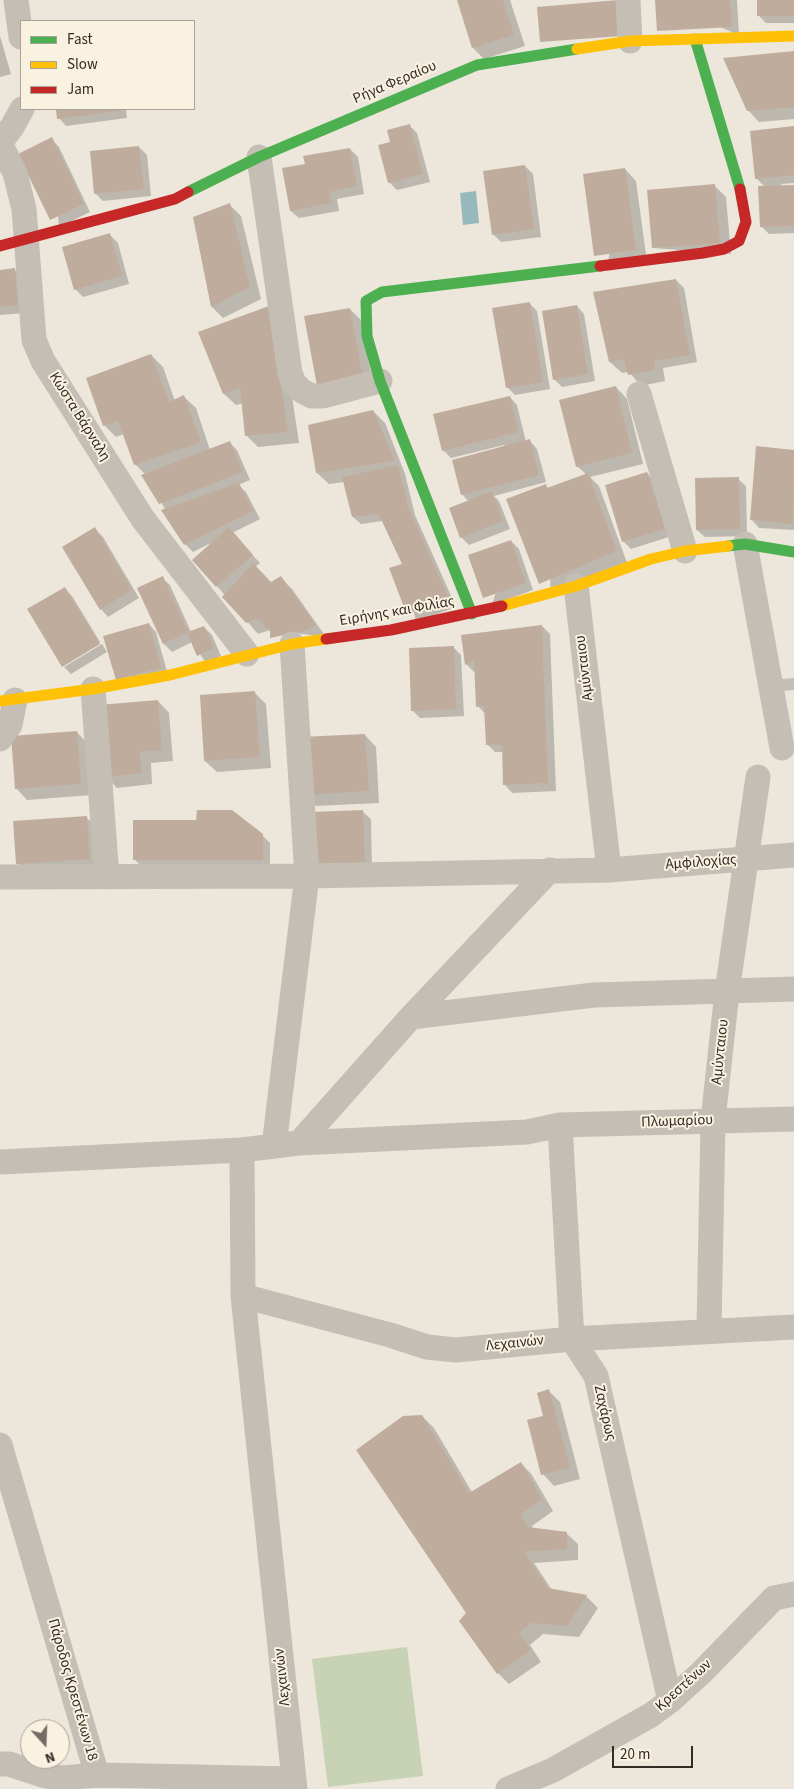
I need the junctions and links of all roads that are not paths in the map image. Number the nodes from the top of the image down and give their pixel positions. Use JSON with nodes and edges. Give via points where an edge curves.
{"nodes":[{"id":1,"x":16,"y":0,"type":"edge"},
{"id":2,"x":628,"y":0,"type":"edge"},
{"id":3,"x":20,"y":30,"type":"edge"},
{"id":4,"x":794,"y":36,"type":"edge"},
{"id":5,"x":695,"y":39,"type":"junction"},
{"id":6,"x":630,"y":41,"type":"junction"},
{"id":7,"x":21,"y":110,"type":"edge"},
{"id":8,"x":0,"y":143,"type":"edge"},
{"id":9,"x":259,"y":157,"type":"junction"},
{"id":10,"x":25,"y":238,"type":"junction"},
{"id":11,"x":0,"y":246,"type":"edge"},
{"id":12,"x":380,"y":381,"type":"junction"},
{"id":13,"x":639,"y":394,"type":"dead end"},
{"id":14,"x":745,"y":544,"type":"junction"},
{"id":15,"x":685,"y":551,"type":"junction"},
{"id":16,"x":794,"y":552,"type":"edge"},
{"id":17,"x":576,"y":586,"type":"junction"},
{"id":18,"x":472,"y":614,"type":"junction"},
{"id":19,"x":292,"y":644,"type":"junction"},
{"id":20,"x":247,"y":654,"type":"junction"},
{"id":21,"x":783,"y":685,"type":"edge"},
{"id":22,"x":93,"y":689,"type":"junction"},
{"id":23,"x":7,"y":701,"type":"edge"},
{"id":24,"x":0,"y":739,"type":"edge"},
{"id":25,"x":782,"y":748,"type":"dead end"},
{"id":26,"x":758,"y":777,"type":"dead end"},
{"id":27,"x":794,"y":855,"type":"edge"},
{"id":28,"x":746,"y":860,"type":"junction"},
{"id":29,"x":550,"y":870,"type":"junction"},
{"id":30,"x":609,"y":870,"type":"junction"},
{"id":31,"x":307,"y":876,"type":"junction"},
{"id":32,"x":0,"y":877,"type":"edge"},
{"id":33,"x":107,"y":877,"type":"junction"},
{"id":34,"x":794,"y":989,"type":"edge"},
{"id":35,"x":727,"y":992,"type":"junction"},
{"id":36,"x":411,"y":1017,"type":"junction"},
{"id":37,"x":713,"y":1120,"type":"junction"},
{"id":38,"x":794,"y":1120,"type":"edge"},
{"id":39,"x":560,"y":1125,"type":"junction"},
{"id":40,"x":299,"y":1143,"type":"junction"},
{"id":41,"x":274,"y":1146,"type":"junction"},
{"id":42,"x":242,"y":1150,"type":"junction"},
{"id":43,"x":0,"y":1162,"type":"edge"},
{"id":44,"x":243,"y":1296,"type":"junction"},
{"id":45,"x":794,"y":1327,"type":"edge"},
{"id":46,"x":709,"y":1330,"type":"junction"},
{"id":47,"x":572,"y":1339,"type":"junction"},
{"id":48,"x":0,"y":1445,"type":"edge"},
{"id":49,"x":794,"y":1594,"type":"edge"},
{"id":50,"x":670,"y":1701,"type":"junction"},
{"id":51,"x":0,"y":1764,"type":"edge"},
{"id":52,"x":97,"y":1775,"type":"junction"},
{"id":53,"x":294,"y":1784,"type":"edge"},
{"id":54,"x":508,"y":1789,"type":"edge"}],
"edges":[{"from":1,"to":3,"type":"street"},
{"from":2,"to":6,"type":"street"},
{"from":4,"to":5,"type":"street","name":"Ρήγα Φεραίου"},
{"from":5,"to":6,"type":"street","name":"Ρήγα Φεραίου"},
{"from":5,"to":12,"type":"street","via":[[744,201],[746,222],[739,241],[724,249],[703,253],[382,292],[366,301],[368,336]]},
{"from":6,"to":9,"type":"street","name":"Ρήγα Φεραίου","via":[[477,65]]},
{"from":7,"to":8,"type":"street"},
{"from":8,"to":10,"type":"street","name":"Κώστα Βάρναλη","via":[[15,173],[24,210]]},
{"from":9,"to":10,"type":"street","name":"Ρήγα Φεραίου","via":[[175,199]]},
{"from":9,"to":12,"type":"street","via":[[294,383],[312,396],[323,396]]},
{"from":10,"to":11,"type":"street","name":"Ρήγα Φεραίου"},
{"from":10,"to":20,"type":"street","name":"Κώστα Βάρναλη","via":[[32,326],[43,360],[142,519]]},
{"from":12,"to":18,"type":"street"},
{"from":13,"to":15,"type":"street"},
{"from":14,"to":15,"type":"street","name":"Ειρήνης και Φιλίας"},
{"from":14,"to":16,"type":"street","name":"Ειρήνης και Φιλίας"},
{"from":14,"to":21,"type":"street"},
{"from":15,"to":17,"type":"street","name":"Ειρήνης και Φιλίας","via":[[651,559]]},
{"from":17,"to":18,"type":"street","name":"Ειρήνης και Φιλίας"},
{"from":17,"to":30,"type":"street","name":"Αμύνταιου"},
{"from":18,"to":19,"type":"street","name":"Ειρήνης και Φιλίας"},
{"from":19,"to":20,"type":"street","name":"Ειρήνης και Φιλίας"},
{"from":19,"to":31,"type":"street"},
{"from":20,"to":22,"type":"street","name":"Ειρήνης και Φιλίας"},
{"from":21,"to":25,"type":"street"},
{"from":22,"to":23,"type":"street","name":"Ειρήνης και Φιλίας"},
{"from":22,"to":33,"type":"street"},
{"from":23,"to":24,"type":"street","via":[[10,725]]},
{"from":26,"to":28,"type":"street","name":"Αμύνταιου"},
{"from":27,"to":28,"type":"street","name":"Αμφιλοχίας"},
{"from":28,"to":30,"type":"street","name":"Αμφιλοχίας"},
{"from":28,"to":35,"type":"street","name":"Αμύνταιου"},
{"from":29,"to":30,"type":"street","name":"Αμφιλοχίας"},
{"from":29,"to":31,"type":"street","name":"Αμφιλοχίας"},
{"from":29,"to":36,"type":"street"},
{"from":31,"to":33,"type":"street","name":"Αμφιλοχίας"},
{"from":31,"to":41,"type":"street"},
{"from":32,"to":33,"type":"street","name":"Αμφιλοχίας"},
{"from":34,"to":35,"type":"street"},
{"from":35,"to":36,"type":"street","via":[[594,995]]},
{"from":35,"to":37,"type":"street","name":"Αμύνταιου"},
{"from":36,"to":40,"type":"street"},
{"from":37,"to":38,"type":"street","name":"Πλωμαρίου"},
{"from":37,"to":39,"type":"street","name":"Πλωμαρίου"},
{"from":37,"to":46,"type":"street","name":"Αμύνταιου"},
{"from":39,"to":40,"type":"street","name":"Πλωμαρίου","via":[[527,1132]]},
{"from":39,"to":47,"type":"street","name":"Ζαχάρως"},
{"from":40,"to":41,"type":"street","name":"Πλωμαρίου"},
{"from":41,"to":42,"type":"street","name":"Πλωμαρίου"},
{"from":42,"to":43,"type":"street","name":"Πλωμαρίου"},
{"from":42,"to":44,"type":"street","name":"Λεχαινών"},
{"from":44,"to":47,"type":"street","name":"Λεχαινών","via":[[427,1347],[456,1350]]},
{"from":44,"to":53,"type":"street","name":"Λεχαινών"},
{"from":45,"to":46,"type":"street","name":"Λεχαινών"},
{"from":46,"to":47,"type":"street","name":"Λεχαινών"},
{"from":47,"to":50,"type":"street","name":"Ζαχάρως","via":[[596,1376]]},
{"from":48,"to":52,"type":"street","name":"Πάροδος Κρεστένων 18"},
{"from":49,"to":50,"type":"street","name":"Κρεστένων","via":[[774,1598]]},
{"from":50,"to":54,"type":"street","name":"Κρεστένων","via":[[594,1748]]},
{"from":51,"to":52,"type":"street","via":[[46,1776]]},
{"from":52,"to":53,"type":"street","name":"Πάροδος Κρεστένων 18"}]}
